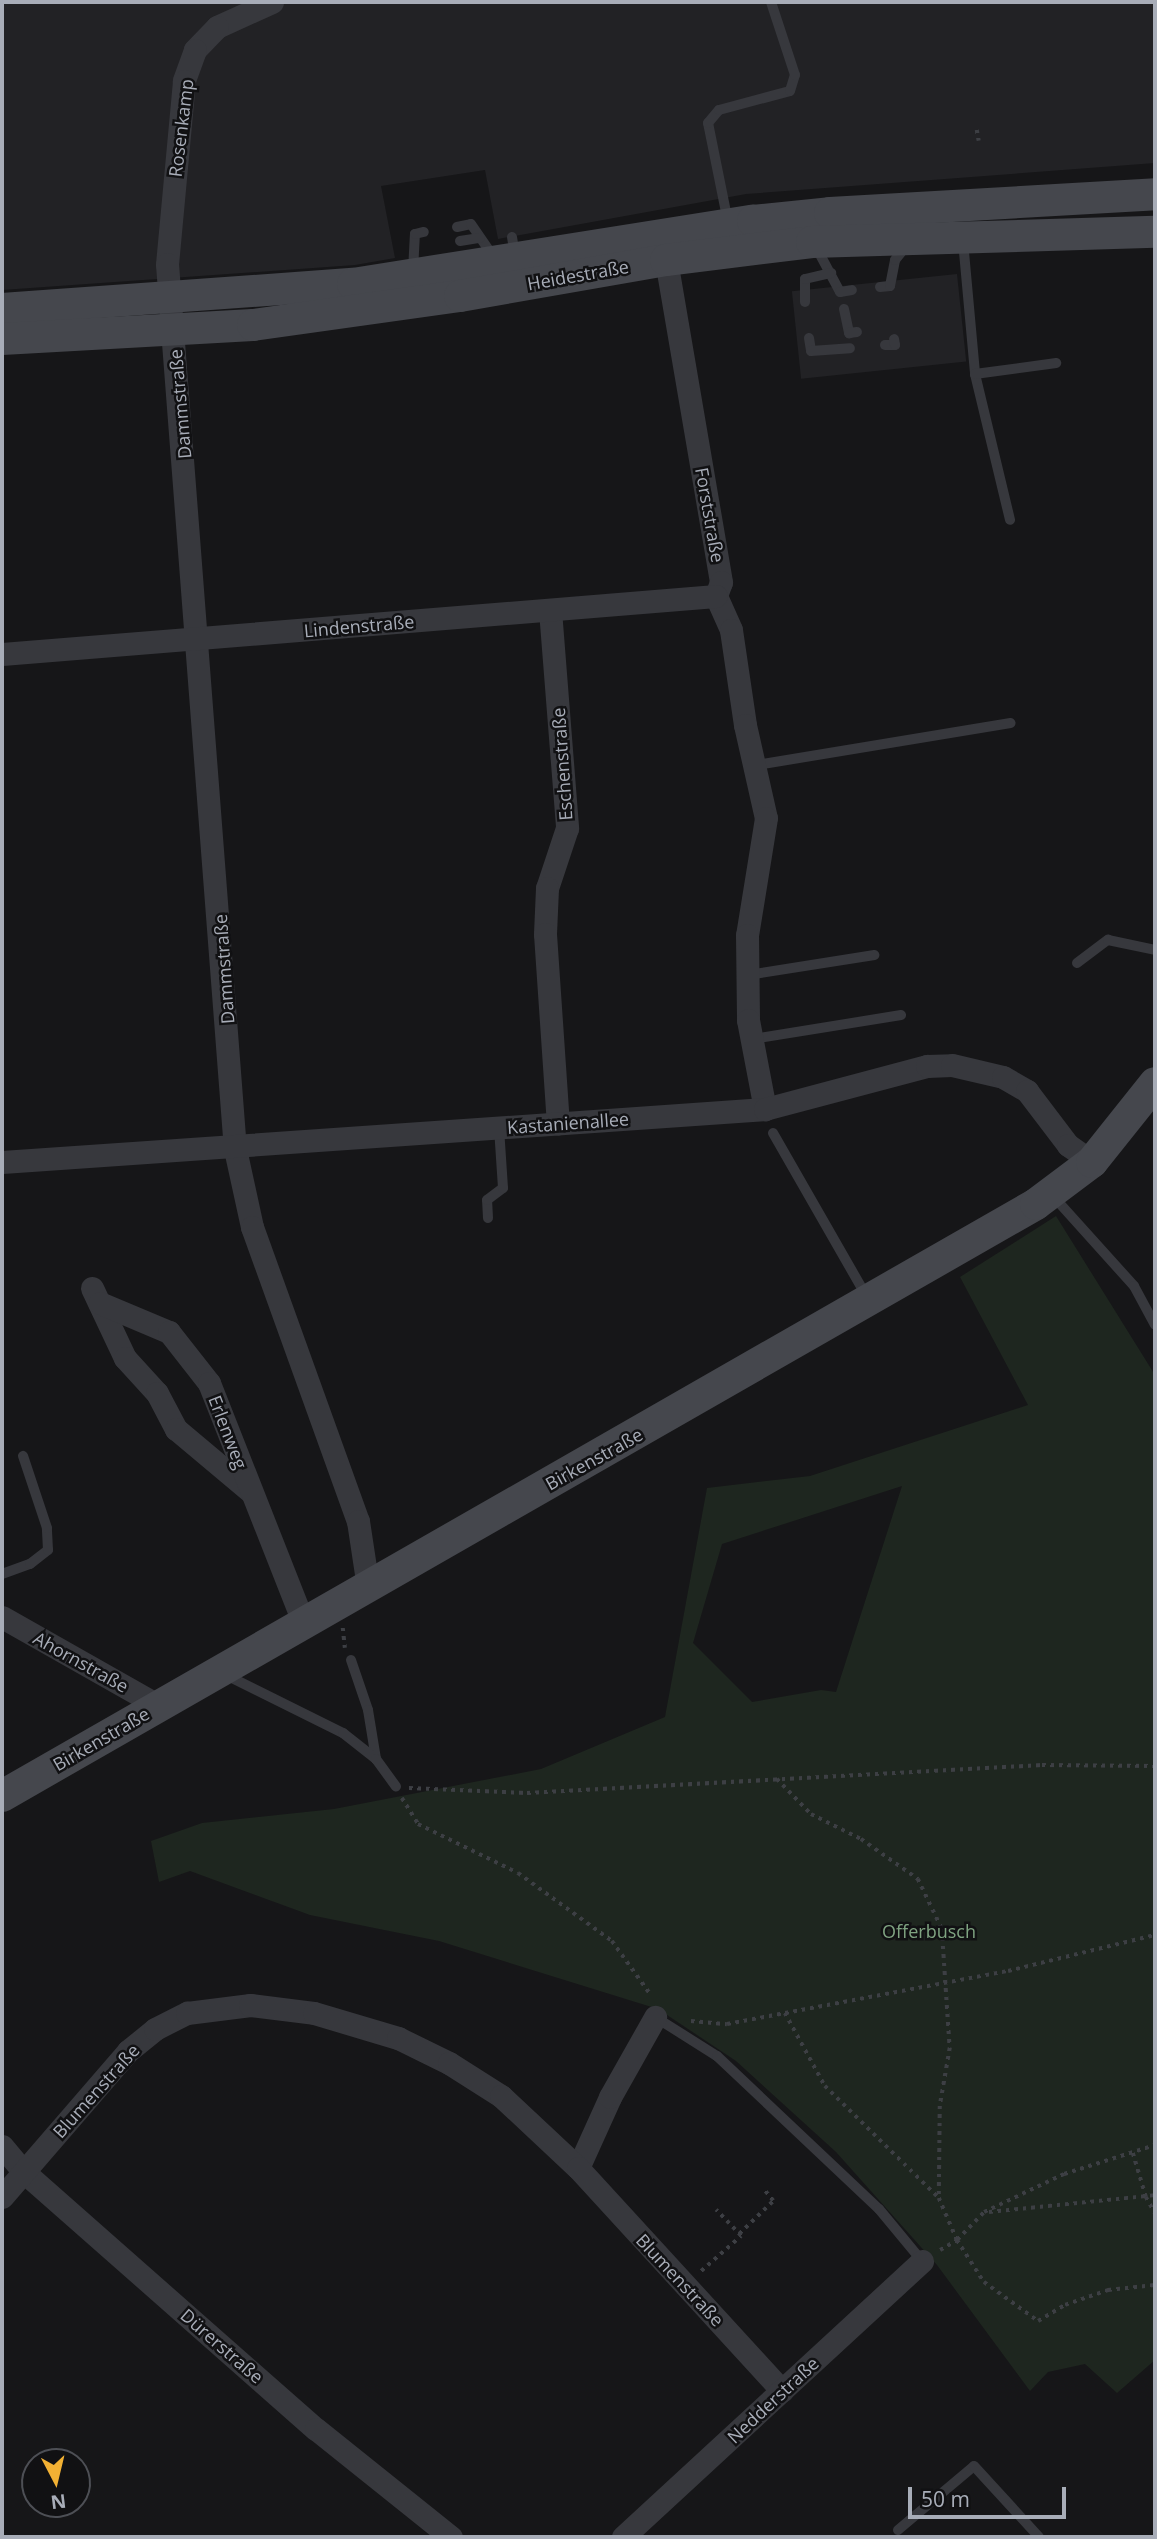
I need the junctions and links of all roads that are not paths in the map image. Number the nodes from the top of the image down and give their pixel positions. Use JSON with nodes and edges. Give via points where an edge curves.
{"nodes":[{"id":1,"x":271,"y":2,"type":"edge"},
{"id":2,"x":771,"y":2,"type":"edge"},
{"id":3,"x":1155,"y":194,"type":"edge"},
{"id":4,"x":729,"y":224,"type":"junction"},
{"id":5,"x":457,"y":227,"type":"dead end"},
{"id":6,"x":424,"y":232,"type":"dead end"},
{"id":7,"x":1155,"y":232,"type":"edge"},
{"id":8,"x":480,"y":238,"type":"junction"},
{"id":9,"x":460,"y":240,"type":"dead end"},
{"id":10,"x":963,"y":241,"type":"junction"},
{"id":11,"x":812,"y":242,"type":"junction"},
{"id":12,"x":910,"y":242,"type":"junction"},
{"id":13,"x":509,"y":254,"type":"junction"},
{"id":14,"x":418,"y":257,"type":"junction"},
{"id":15,"x":666,"y":260,"type":"junction"},
{"id":16,"x":831,"y":273,"type":"junction"},
{"id":17,"x":887,"y":289,"type":"dead end"},
{"id":18,"x":852,"y":290,"type":"dead end"},
{"id":19,"x":840,"y":292,"type":"junction"},
{"id":20,"x":172,"y":299,"type":"junction"},
{"id":21,"x":806,"y":302,"type":"dead end"},
{"id":22,"x":2,"y":309,"type":"edge"},
{"id":23,"x":174,"y":332,"type":"junction"},
{"id":24,"x":809,"y":338,"type":"dead end"},
{"id":25,"x":2,"y":339,"type":"edge"},
{"id":26,"x":1056,"y":363,"type":"dead end"},
{"id":27,"x":975,"y":374,"type":"junction"},
{"id":28,"x":1010,"y":520,"type":"dead end"},
{"id":29,"x":716,"y":596,"type":"junction"},
{"id":30,"x":550,"y":610,"type":"junction"},
{"id":31,"x":198,"y":639,"type":"junction"},
{"id":32,"x":2,"y":654,"type":"edge"},
{"id":33,"x":1011,"y":723,"type":"dead end"},
{"id":34,"x":757,"y":765,"type":"junction"},
{"id":35,"x":1155,"y":950,"type":"edge"},
{"id":36,"x":874,"y":956,"type":"dead end"},
{"id":37,"x":1077,"y":963,"type":"dead end"},
{"id":38,"x":748,"y":975,"type":"junction"},
{"id":39,"x":901,"y":1015,"type":"dead end"},
{"id":40,"x":753,"y":1039,"type":"junction"},
{"id":41,"x":1155,"y":1083,"type":"edge"},
{"id":42,"x":765,"y":1109,"type":"junction"},
{"id":43,"x":558,"y":1124,"type":"junction"},
{"id":44,"x":499,"y":1128,"type":"junction"},
{"id":45,"x":773,"y":1133,"type":"dead end"},
{"id":46,"x":235,"y":1149,"type":"junction"},
{"id":47,"x":2,"y":1162,"type":"edge"},
{"id":48,"x":1093,"y":1162,"type":"junction"},
{"id":49,"x":1051,"y":1194,"type":"junction"},
{"id":50,"x":488,"y":1218,"type":"dead end"},
{"id":51,"x":869,"y":1301,"type":"junction"},
{"id":52,"x":1155,"y":1325,"type":"edge"},
{"id":53,"x":23,"y":1456,"type":"dead end"},
{"id":54,"x":253,"y":1494,"type":"junction"},
{"id":55,"x":2,"y":1574,"type":"edge"},
{"id":56,"x":368,"y":1587,"type":"junction"},
{"id":57,"x":2,"y":1617,"type":"edge"},
{"id":58,"x":304,"y":1624,"type":"junction"},
{"id":59,"x":351,"y":1660,"type":"dead end"},
{"id":60,"x":222,"y":1672,"type":"junction"},
{"id":61,"x":159,"y":1706,"type":"junction"},
{"id":62,"x":376,"y":1759,"type":"junction"},
{"id":63,"x":396,"y":1787,"type":"road end"},
{"id":64,"x":2,"y":1796,"type":"edge"},
{"id":65,"x":654,"y":2017,"type":"joint"},
{"id":66,"x":2,"y":2146,"type":"edge"},
{"id":67,"x":578,"y":2168,"type":"junction"},
{"id":68,"x":24,"y":2172,"type":"junction"},
{"id":69,"x":2,"y":2197,"type":"edge"},
{"id":70,"x":922,"y":2261,"type":"joint"},
{"id":71,"x":782,"y":2391,"type":"junction"},
{"id":72,"x":898,"y":2530,"type":"dead end"},
{"id":73,"x":451,"y":2537,"type":"edge"},
{"id":74,"x":623,"y":2537,"type":"edge"},
{"id":75,"x":1039,"y":2537,"type":"edge"}],
"edges":[{"from":1,"to":20,"type":"street","name":"Rosenkamp","via":[[217,27],[195,50],[184,81],[167,264]]},
{"from":2,"to":4,"type":"lane","via":[[795,75],[790,90],[719,110],[708,123]]},
{"from":3,"to":4,"type":"main road","name":"Heidestraße","via":[[842,212]]},
{"from":4,"to":13,"type":"main road","name":"Heidestraße"},
{"from":5,"to":8,"type":"lane","via":[[471,224]]},
{"from":6,"to":14,"type":"lane","via":[[415,234]]},
{"from":7,"to":10,"type":"main road","name":"Heidestraße"},
{"from":8,"to":9,"type":"lane"},
{"from":8,"to":13,"type":"lane"},
{"from":10,"to":12,"type":"main road","name":"Heidestraße"},
{"from":10,"to":27,"type":"lane"},
{"from":11,"to":12,"type":"main road","name":"Heidestraße"},
{"from":11,"to":15,"type":"main road","name":"Heidestraße"},
{"from":11,"to":16,"type":"lane"},
{"from":12,"to":17,"type":"lane","via":[[895,260]]},
{"from":13,"to":14,"type":"main road","name":"Heidestraße"},
{"from":14,"to":20,"type":"main road","name":"Heidestraße"},
{"from":15,"to":23,"type":"main road","name":"Heidestraße","via":[[358,312]]},
{"from":15,"to":29,"type":"street","name":"Forststraße","via":[[721,582]]},
{"from":16,"to":19,"type":"lane"},
{"from":16,"to":21,"type":"lane","via":[[805,279]]},
{"from":18,"to":19,"type":"lane"},
{"from":19,"to":24,"type":"lane","via":[[849,308],[854,348],[811,351]]},
{"from":20,"to":22,"type":"main road","name":"Heidestraße"},
{"from":20,"to":23,"type":"street","name":"Rosenkamp"},
{"from":23,"to":25,"type":"main road","name":"Heidestraße"},
{"from":23,"to":31,"type":"street","name":"Dammstraße"},
{"from":26,"to":27,"type":"lane"},
{"from":27,"to":28,"type":"lane"},
{"from":29,"to":30,"type":"street","name":"Lindenstraße"},
{"from":29,"to":34,"type":"street","name":"Forststraße","via":[[730,629],[745,724]]},
{"from":30,"to":31,"type":"street","name":"Lindenstraße"},
{"from":30,"to":43,"type":"street","name":"Eschenstraße","via":[[567,828],[547,888],[545,923]]},
{"from":31,"to":32,"type":"street","name":"Lindenstraße"},
{"from":31,"to":46,"type":"street","name":"Dammstraße"},
{"from":33,"to":34,"type":"lane"},
{"from":34,"to":38,"type":"street","name":"Forststraße","via":[[766,818],[747,935]]},
{"from":35,"to":37,"type":"lane","via":[[1108,940]]},
{"from":36,"to":38,"type":"lane"},
{"from":38,"to":40,"type":"street","name":"Forststraße"},
{"from":39,"to":40,"type":"lane"},
{"from":40,"to":42,"type":"street","name":"Forststraße"},
{"from":41,"to":48,"type":"main road","name":"Birkenstraße"},
{"from":42,"to":43,"type":"street","name":"Kastanienallee"},
{"from":42,"to":48,"type":"street","name":"Kastanienallee","via":[[928,1066],[953,1065],[1003,1077],[1027,1091],[1068,1145]]},
{"from":43,"to":44,"type":"street","name":"Kastanienallee"},
{"from":44,"to":46,"type":"street","name":"Kastanienallee"},
{"from":44,"to":50,"type":"lane","via":[[503,1188],[487,1200]]},
{"from":45,"to":51,"type":"lane"},
{"from":46,"to":47,"type":"street","name":"Kastanienallee"},
{"from":46,"to":56,"type":"street","name":"Dammstraße","via":[[247,1209],[358,1521]]},
{"from":48,"to":49,"type":"main road","name":"Birkenstraße"},
{"from":49,"to":51,"type":"main road","name":"Birkenstraße"},
{"from":49,"to":52,"type":"lane","via":[[1134,1286]]},
{"from":51,"to":56,"type":"main road","name":"Birkenstraße"},
{"from":53,"to":55,"type":"lane","via":[[47,1528],[48,1550],[30,1564]]},
{"from":54,"to":54,"type":"street","name":"Erlenweg","via":[[209,1383],[169,1332],[96,1296],[125,1358],[157,1393],[176,1429]]},
{"from":54,"to":58,"type":"street","name":"Erlenweg"},
{"from":56,"to":58,"type":"main road","name":"Birkenstraße"},
{"from":57,"to":61,"type":"street","name":"Ahornstraße"},
{"from":58,"to":60,"type":"main road","name":"Birkenstraße"},
{"from":59,"to":62,"type":"lane"},
{"from":60,"to":61,"type":"main road","name":"Birkenstraße"},
{"from":60,"to":62,"type":"lane","via":[[308,1713]]},
{"from":61,"to":64,"type":"main road","name":"Birkenstraße"},
{"from":62,"to":63,"type":"lane"},
{"from":65,"to":67,"type":"street"},
{"from":65,"to":70,"type":"lane","via":[[717,2056],[879,2209]]},
{"from":66,"to":68,"type":"street","name":"Dürerstraße"},
{"from":67,"to":68,"type":"street","name":"Blumenstraße","via":[[501,2096],[449,2063],[398,2038],[314,2013],[250,2004],[187,2013],[155,2029],[128,2051]]},
{"from":67,"to":71,"type":"street","name":"Blumenstraße"},
{"from":68,"to":69,"type":"street","name":"Blumenstraße"},
{"from":68,"to":73,"type":"street","name":"Dürerstraße","via":[[316,2429]]},
{"from":70,"to":71,"type":"street","name":"Nedderstraße"},
{"from":71,"to":74,"type":"street","name":"Nedderstraße"},
{"from":72,"to":75,"type":"lane","via":[[974,2466]]}]}
